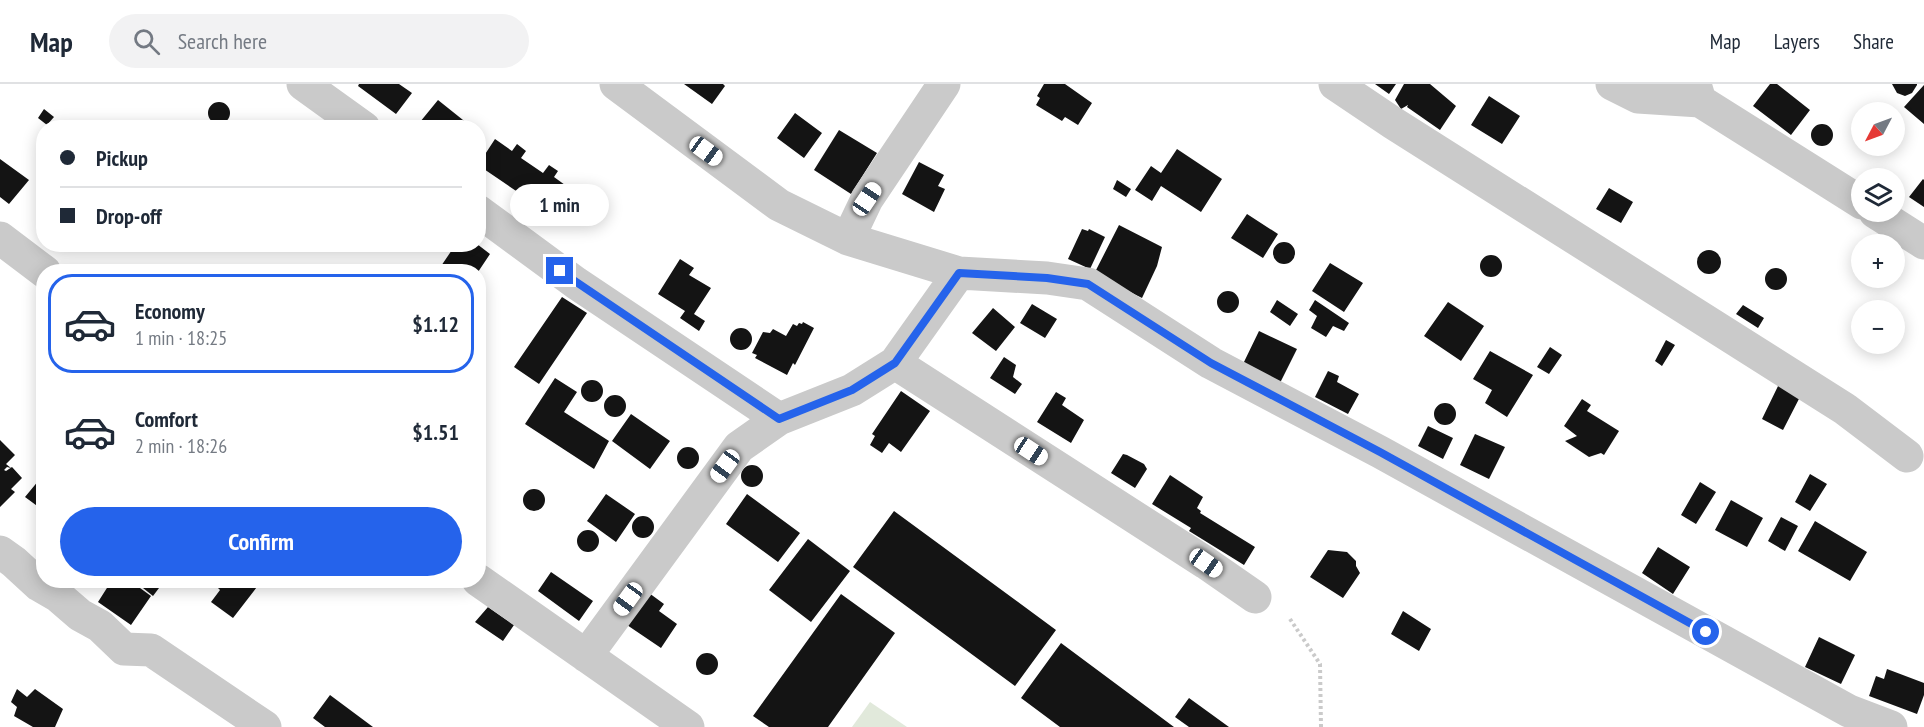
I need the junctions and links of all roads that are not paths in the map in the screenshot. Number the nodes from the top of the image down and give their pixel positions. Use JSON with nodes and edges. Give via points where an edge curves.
{"nodes":[{"id":1,"x":303,"y":84,"type":"edge"},
{"id":2,"x":616,"y":84,"type":"edge"},
{"id":3,"x":944,"y":84,"type":"edge"},
{"id":4,"x":1335,"y":84,"type":"edge"},
{"id":5,"x":1612,"y":84,"type":"edge"},
{"id":6,"x":1697,"y":92,"type":"edge"},
{"id":7,"x":353,"y":120,"type":"edge"},
{"id":8,"x":1851,"y":196,"type":"edge"},
{"id":9,"x":486,"y":217,"type":"edge"},
{"id":10,"x":1891,"y":222,"type":"edge"},
{"id":11,"x":0,"y":238,"type":"edge"},
{"id":12,"x":848,"y":239,"type":"junction"},
{"id":13,"x":1924,"y":243,"type":"edge"},
{"id":14,"x":36,"y":265,"type":"edge"},
{"id":15,"x":959,"y":273,"type":"junction"},
{"id":16,"x":895,"y":363,"type":"junction"},
{"id":17,"x":779,"y":419,"type":"junction"},
{"id":18,"x":1907,"y":456,"type":"dead end"},
{"id":19,"x":0,"y":552,"type":"edge"},
{"id":20,"x":36,"y":582,"type":"edge"},
{"id":21,"x":486,"y":586,"type":"edge"},
{"id":22,"x":44,"y":588,"type":"edge"},
{"id":23,"x":1255,"y":597,"type":"dead end"},
{"id":24,"x":586,"y":656,"type":"junction"},
{"id":25,"x":265,"y":727,"type":"edge"},
{"id":26,"x":688,"y":727,"type":"edge"},
{"id":27,"x":1891,"y":727,"type":"edge"}],
"edges":[{"from":1,"to":7,"type":"street"},
{"from":2,"to":12,"type":"street","via":[[779,205]]},
{"from":3,"to":12,"type":"street","via":[[867,199]]},
{"from":4,"to":18,"type":"street","via":[[1845,409]]},
{"from":5,"to":6,"type":"street","via":[[1638,96]]},
{"from":6,"to":8,"type":"street"},
{"from":9,"to":17,"type":"street"},
{"from":10,"to":13,"type":"street"},
{"from":11,"to":14,"type":"street"},
{"from":12,"to":15,"type":"street"},
{"from":15,"to":16,"type":"street"},
{"from":15,"to":27,"type":"street","via":[[1088,284],[1211,363],[1849,711]]},
{"from":16,"to":17,"type":"street","via":[[852,390]]},
{"from":16,"to":23,"type":"street"},
{"from":17,"to":24,"type":"street","via":[[739,447]]},
{"from":19,"to":20,"type":"street"},
{"from":21,"to":24,"type":"street"},
{"from":22,"to":25,"type":"street","via":[[99,626],[124,649],[151,650]]},
{"from":24,"to":26,"type":"street"}]}
